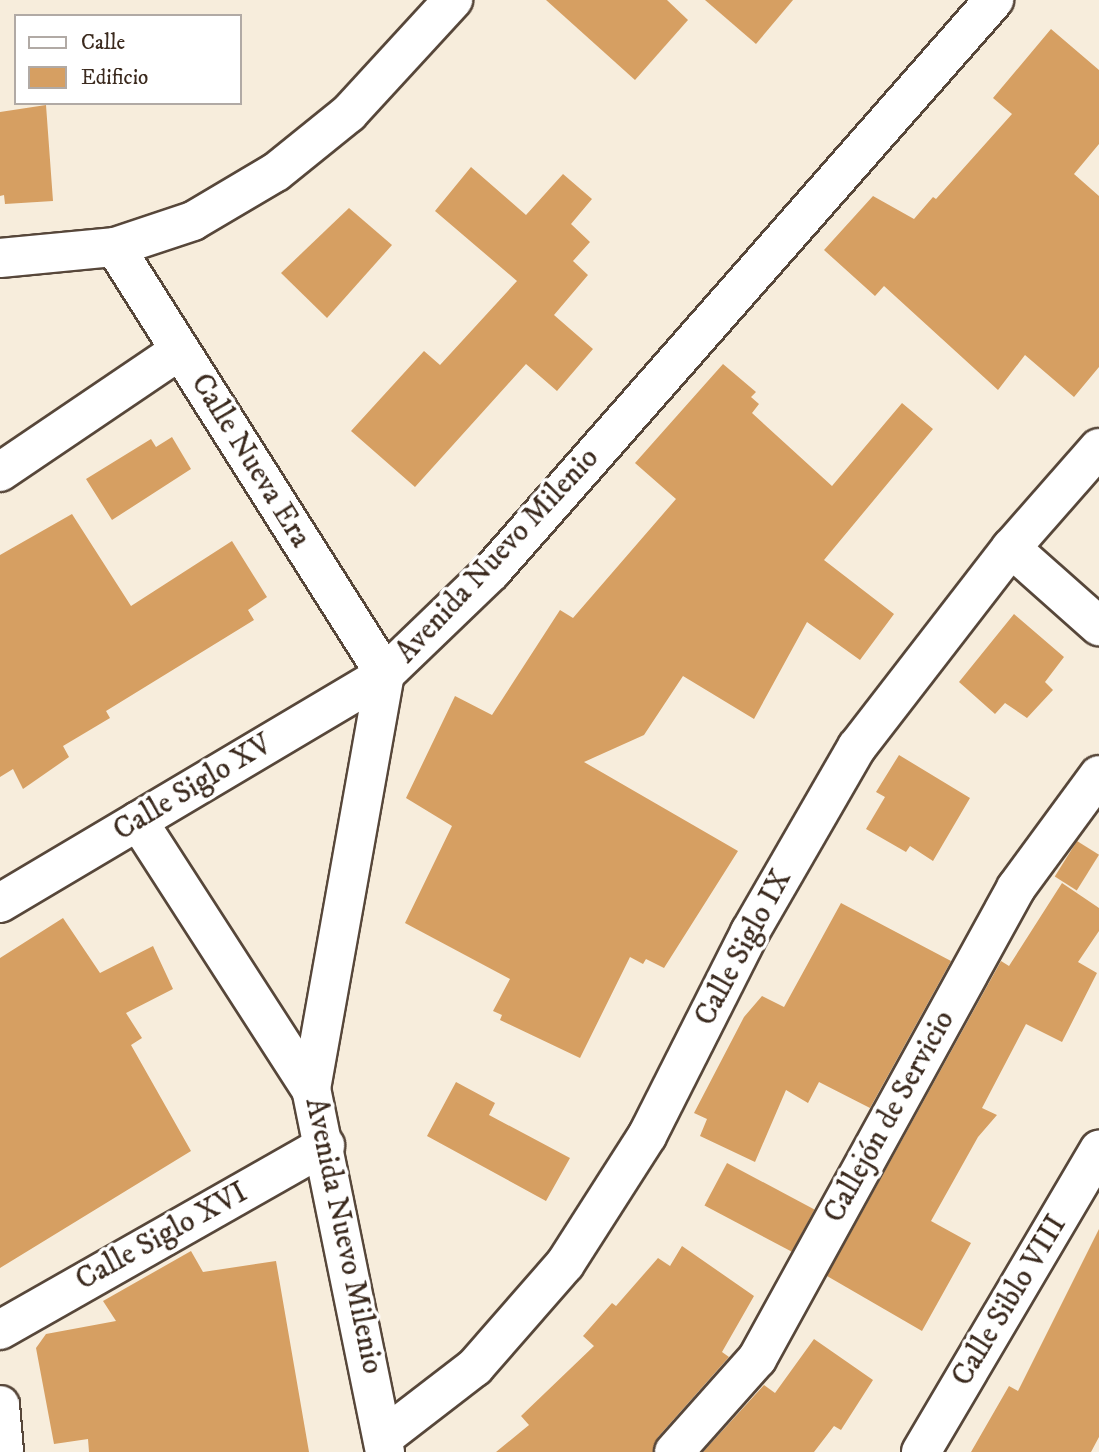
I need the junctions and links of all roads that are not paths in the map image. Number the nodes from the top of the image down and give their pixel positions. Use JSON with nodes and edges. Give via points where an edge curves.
{"nodes":[{"id":1,"x":453,"y":0,"type":"edge"},
{"id":2,"x":994,"y":0,"type":"edge"},
{"id":3,"x":115,"y":247,"type":"junction"},
{"id":4,"x":0,"y":258,"type":"edge"},
{"id":5,"x":180,"y":350,"type":"junction"},
{"id":6,"x":1099,"y":449,"type":"edge"},
{"id":7,"x":0,"y":472,"type":"edge"},
{"id":8,"x":1011,"y":548,"type":"junction"},
{"id":9,"x":1099,"y":626,"type":"edge"},
{"id":10,"x":385,"y":674,"type":"junction"},
{"id":11,"x":1099,"y":775,"type":"edge"},
{"id":12,"x":138,"y":821,"type":"junction"},
{"id":13,"x":0,"y":903,"type":"edge"},
{"id":14,"x":311,"y":1089,"type":"junction"},
{"id":15,"x":325,"y":1145,"type":"junction"},
{"id":16,"x":1099,"y":1150,"type":"edge"},
{"id":17,"x":0,"y":1329,"type":"edge"},
{"id":18,"x":0,"y":1405,"type":"edge"},
{"id":19,"x":385,"y":1445,"type":"edge"},
{"id":20,"x":4,"y":1452,"type":"edge"},
{"id":21,"x":674,"y":1452,"type":"edge"},
{"id":22,"x":921,"y":1452,"type":"edge"}],
"edges":[{"from":1,"to":3,"type":"street","via":[[349,113],[276,172],[194,221]]},
{"from":2,"to":10,"type":"street","name":"Avenida Nuevo Milenio","via":[[491,572]]},
{"from":3,"to":4,"type":"street"},
{"from":3,"to":5,"type":"street","name":"Calle Nueva Era"},
{"from":5,"to":7,"type":"street"},
{"from":5,"to":10,"type":"street","name":"Calle Nueva Era"},
{"from":6,"to":8,"type":"street","name":"Calle Siglo IX"},
{"from":8,"to":9,"type":"street"},
{"from":8,"to":19,"type":"street","name":"Calle Siglo IX","via":[[857,747],[750,932],[647,1136],[565,1264],[475,1367]]},
{"from":10,"to":12,"type":"street","name":"Calle Siglo XV"},
{"from":10,"to":14,"type":"street","name":"Avenida Nuevo Milenio"},
{"from":11,"to":21,"type":"street","name":"Callejón de Servicio","via":[[1016,888],[757,1359]]},
{"from":12,"to":13,"type":"street","name":"Calle Siglo XV"},
{"from":12,"to":14,"type":"street"},
{"from":14,"to":15,"type":"street","name":"Avenida Nuevo Milenio"},
{"from":15,"to":17,"type":"street","name":"Calle Siglo XVI"},
{"from":15,"to":19,"type":"street","name":"Avenida Nuevo Milenio"},
{"from":16,"to":22,"type":"street","name":"Calle Siblo VIII"},
{"from":18,"to":20,"type":"street"}]}
